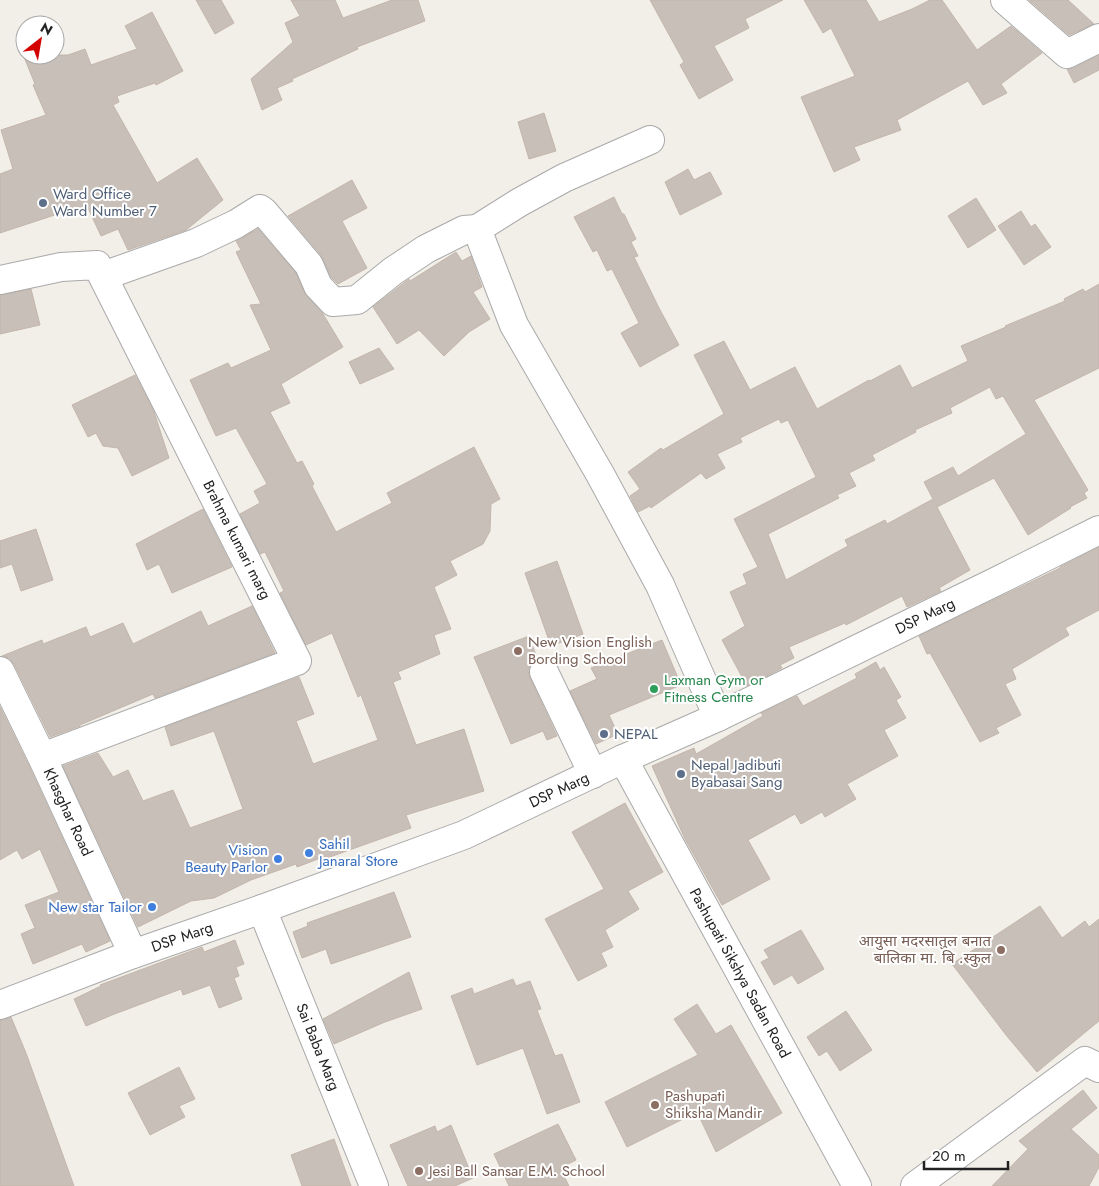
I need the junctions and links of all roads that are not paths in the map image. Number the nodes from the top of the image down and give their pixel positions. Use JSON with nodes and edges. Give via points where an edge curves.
{"nodes":[{"id":1,"x":1005,"y":0,"type":"edge"},
{"id":2,"x":1099,"y":38,"type":"edge"},
{"id":3,"x":650,"y":140,"type":"dead end"},
{"id":4,"x":477,"y":230,"type":"junction"},
{"id":5,"x":103,"y":276,"type":"junction"},
{"id":6,"x":0,"y":280,"type":"edge"},
{"id":7,"x":1099,"y":530,"type":"edge"},
{"id":8,"x":0,"y":671,"type":"edge"},
{"id":9,"x":544,"y":672,"type":"dead end"},
{"id":10,"x":718,"y":717,"type":"junction"},
{"id":11,"x":42,"y":757,"type":"junction"},
{"id":12,"x":623,"y":759,"type":"junction"},
{"id":13,"x":593,"y":774,"type":"junction"},
{"id":14,"x":262,"y":908,"type":"junction"},
{"id":15,"x":133,"y":954,"type":"junction"},
{"id":16,"x":0,"y":1006,"type":"edge"},
{"id":17,"x":1099,"y":1068,"type":"edge"},
{"id":18,"x":374,"y":1186,"type":"edge"},
{"id":19,"x":857,"y":1186,"type":"edge"},
{"id":20,"x":915,"y":1186,"type":"edge"}],
"edges":[{"from":1,"to":2,"type":"street","via":[[1067,54]]},
{"from":3,"to":4,"type":"street","via":[[564,178]]},
{"from":4,"to":5,"type":"street","via":[[464,230],[426,249],[357,300],[333,302],[318,286],[309,265],[260,209],[196,243]]},
{"from":4,"to":10,"type":"street","via":[[514,325],[660,585]]},
{"from":5,"to":6,"type":"street","via":[[97,264],[61,267]]},
{"from":5,"to":11,"type":"street","name":"Brahma kumari marg","via":[[297,661]]},
{"from":7,"to":10,"type":"street","name":"DSP Marg"},
{"from":8,"to":11,"type":"street","name":"Khasghar Road"},
{"from":9,"to":13,"type":"street"},
{"from":10,"to":12,"type":"street","name":"DSP Marg"},
{"from":11,"to":15,"type":"street","name":"Khasghar Road"},
{"from":12,"to":13,"type":"street","name":"DSP Marg"},
{"from":12,"to":19,"type":"street","name":"Pashupati Sikshya Sadan Road"},
{"from":13,"to":14,"type":"street","name":"DSP Marg","via":[[464,835]]},
{"from":14,"to":15,"type":"street","name":"DSP Marg"},
{"from":14,"to":18,"type":"street","name":"Sai Baba Marg"},
{"from":15,"to":16,"type":"street","name":"DSP Marg"},
{"from":17,"to":20,"type":"street","via":[[1085,1061]]}]}
